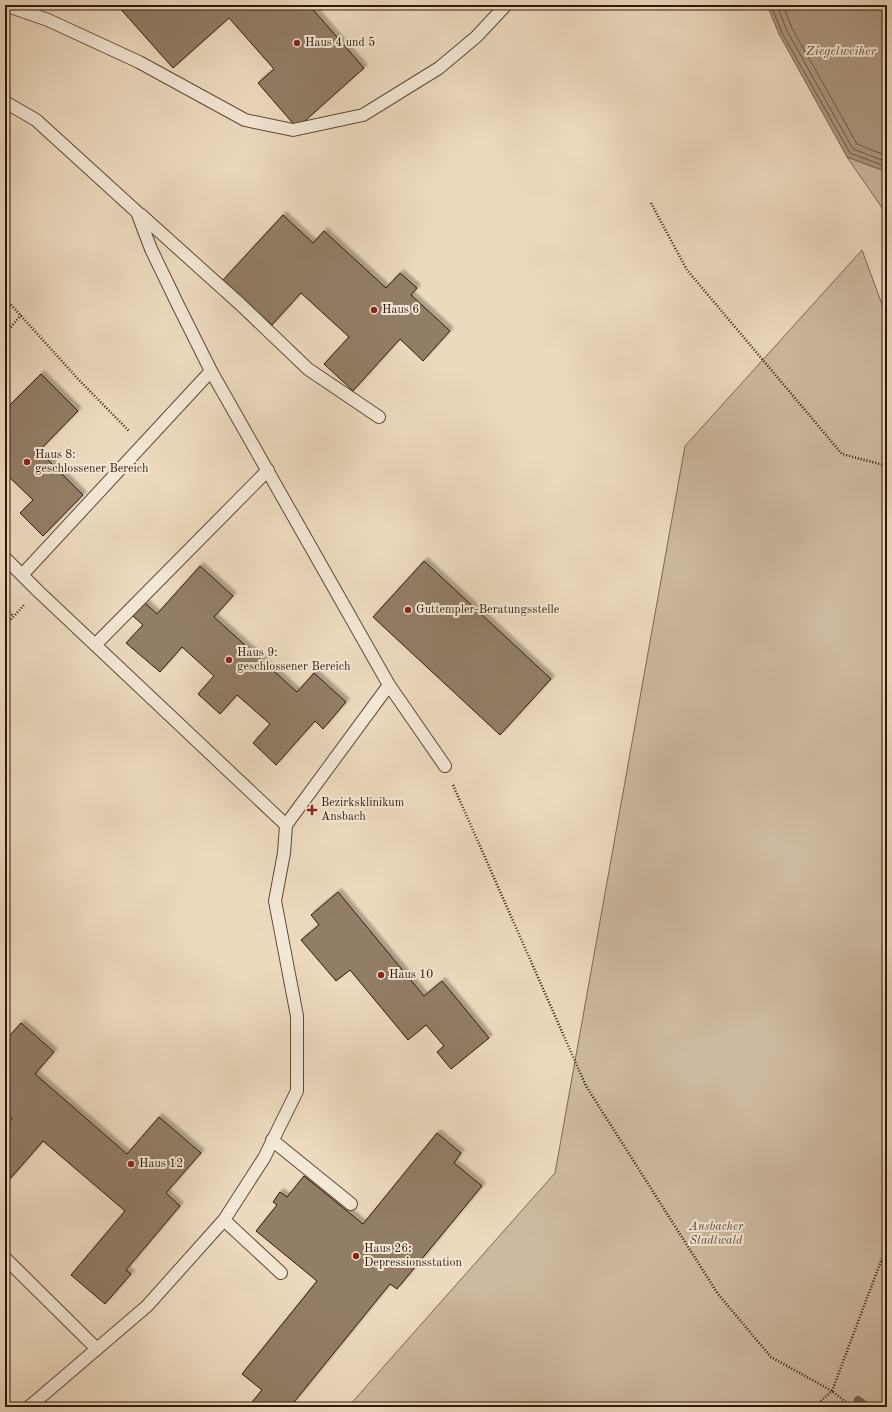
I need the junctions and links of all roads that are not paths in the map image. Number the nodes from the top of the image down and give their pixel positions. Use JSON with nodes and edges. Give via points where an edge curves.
{"nodes":[{"id":1,"x":6,"y":5,"type":"edge"},
{"id":2,"x":506,"y":5,"type":"edge"},
{"id":3,"x":5,"y":102,"type":"edge"},
{"id":4,"x":137,"y":212,"type":"junction"},
{"id":5,"x":211,"y":371,"type":"junction"},
{"id":6,"x":379,"y":417,"type":"dead end"},
{"id":7,"x":268,"y":470,"type":"junction"},
{"id":8,"x":5,"y":558,"type":"edge"},
{"id":9,"x":22,"y":575,"type":"junction"},
{"id":10,"x":95,"y":645,"type":"junction"},
{"id":11,"x":389,"y":684,"type":"junction"},
{"id":12,"x":445,"y":766,"type":"road end"},
{"id":13,"x":286,"y":825,"type":"junction"},
{"id":14,"x":272,"y":1140,"type":"junction"},
{"id":15,"x":351,"y":1204,"type":"dead end"},
{"id":16,"x":224,"y":1220,"type":"junction"},
{"id":17,"x":5,"y":1258,"type":"edge"},
{"id":18,"x":281,"y":1273,"type":"dead end"},
{"id":19,"x":97,"y":1349,"type":"junction"},
{"id":20,"x":29,"y":1407,"type":"edge"}],
"edges":[{"from":1,"to":2,"type":"lane","via":[[48,20],[139,62],[245,120],[293,130],[363,115],[439,68],[476,36]]},
{"from":3,"to":4,"type":"lane","via":[[36,120]]},
{"from":4,"to":5,"type":"lane","via":[[158,263]]},
{"from":4,"to":6,"type":"lane","via":[[308,369]]},
{"from":5,"to":7,"type":"lane"},
{"from":5,"to":9,"type":"lane"},
{"from":7,"to":10,"type":"lane"},
{"from":7,"to":11,"type":"lane"},
{"from":8,"to":9,"type":"lane"},
{"from":9,"to":10,"type":"lane"},
{"from":10,"to":13,"type":"lane"},
{"from":11,"to":12,"type":"lane"},
{"from":11,"to":13,"type":"lane"},
{"from":13,"to":14,"type":"lane","via":[[275,902],[297,1016],[297,1091]]},
{"from":14,"to":15,"type":"lane"},
{"from":14,"to":16,"type":"lane","via":[[264,1158]]},
{"from":16,"to":18,"type":"lane"},
{"from":16,"to":19,"type":"lane","via":[[147,1306]]},
{"from":17,"to":19,"type":"lane"},
{"from":19,"to":20,"type":"lane"}]}
